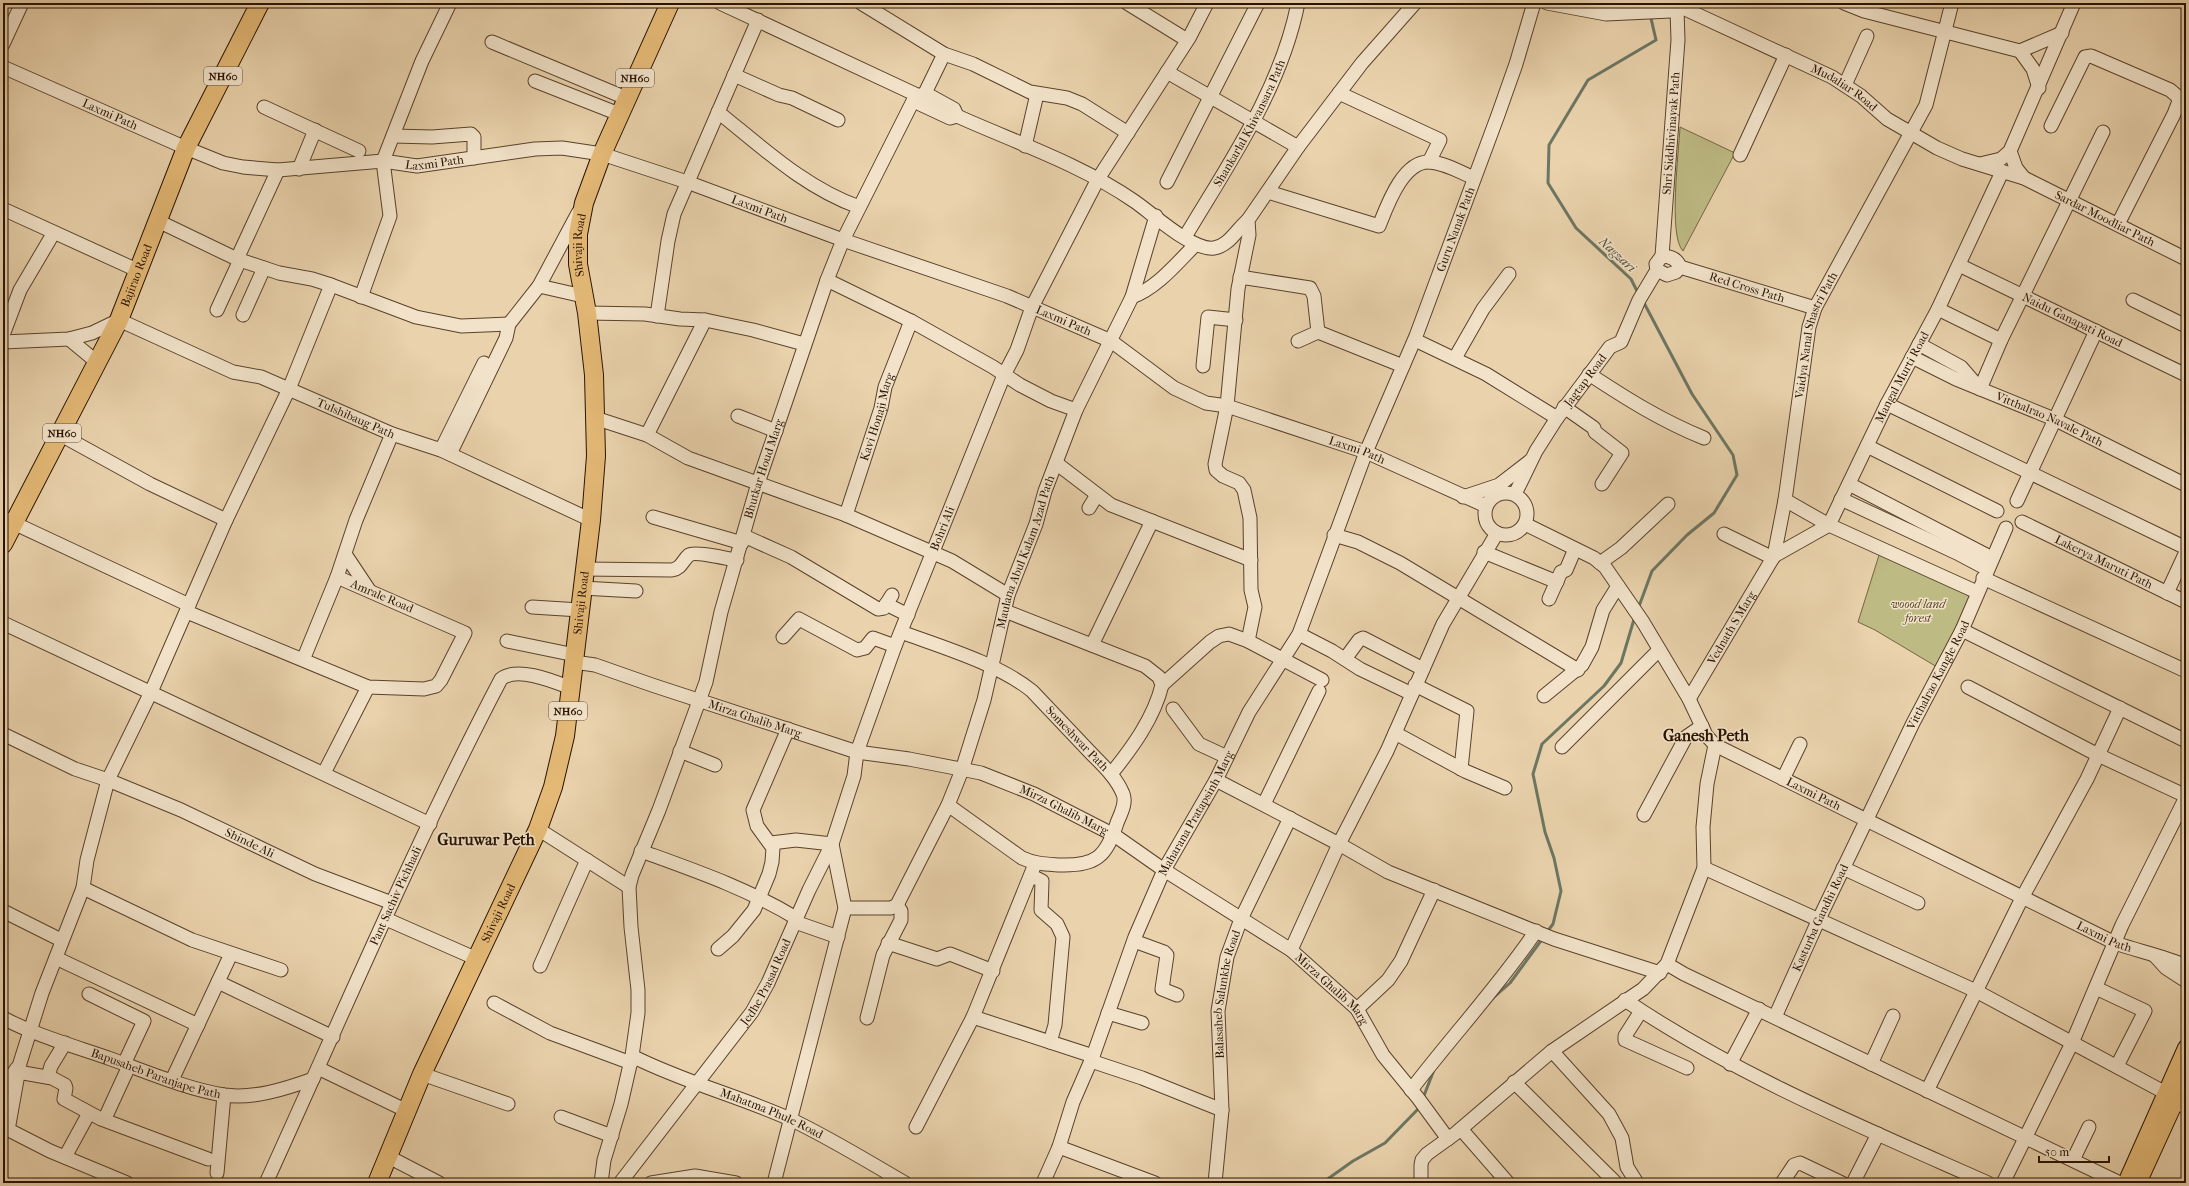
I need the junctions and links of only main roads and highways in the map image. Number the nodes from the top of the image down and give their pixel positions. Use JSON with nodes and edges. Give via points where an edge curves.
{"nodes":[{"id":1,"x":260,"y":3,"type":"edge"},
{"id":2,"x":670,"y":3,"type":"edge"},
{"id":3,"x":8,"y":521,"type":"edge"},
{"id":4,"x":3,"y":544,"type":"edge"},
{"id":5,"x":2186,"y":1048,"type":"edge"},
{"id":6,"x":2186,"y":1078,"type":"edge"},
{"id":7,"x":2175,"y":1101,"type":"edge"},
{"id":8,"x":377,"y":1183,"type":"edge"},
{"id":9,"x":2126,"y":1183,"type":"edge"},
{"id":10,"x":2138,"y":1183,"type":"edge"}],
"edges":[{"from":1,"to":3,"type":"highway","name":"Bajirao Road","number":"NH60","via":[[186,148],[119,320],[61,435]]},
{"from":2,"to":8,"type":"highway","name":"Shivaji Road","number":"NH60","via":[[602,154],[584,203],[578,234],[578,264],[594,375],[596,456],[575,658],[563,744],[553,787],[538,829],[422,1074]]},
{"from":3,"to":4,"type":"highway","name":"Bajirao Road","number":"NH60"},
{"from":5,"to":7,"type":"main road"},
{"from":6,"to":7,"type":"main road"},
{"from":7,"to":9,"type":"main road"},
{"from":7,"to":10,"type":"main road"}]}
